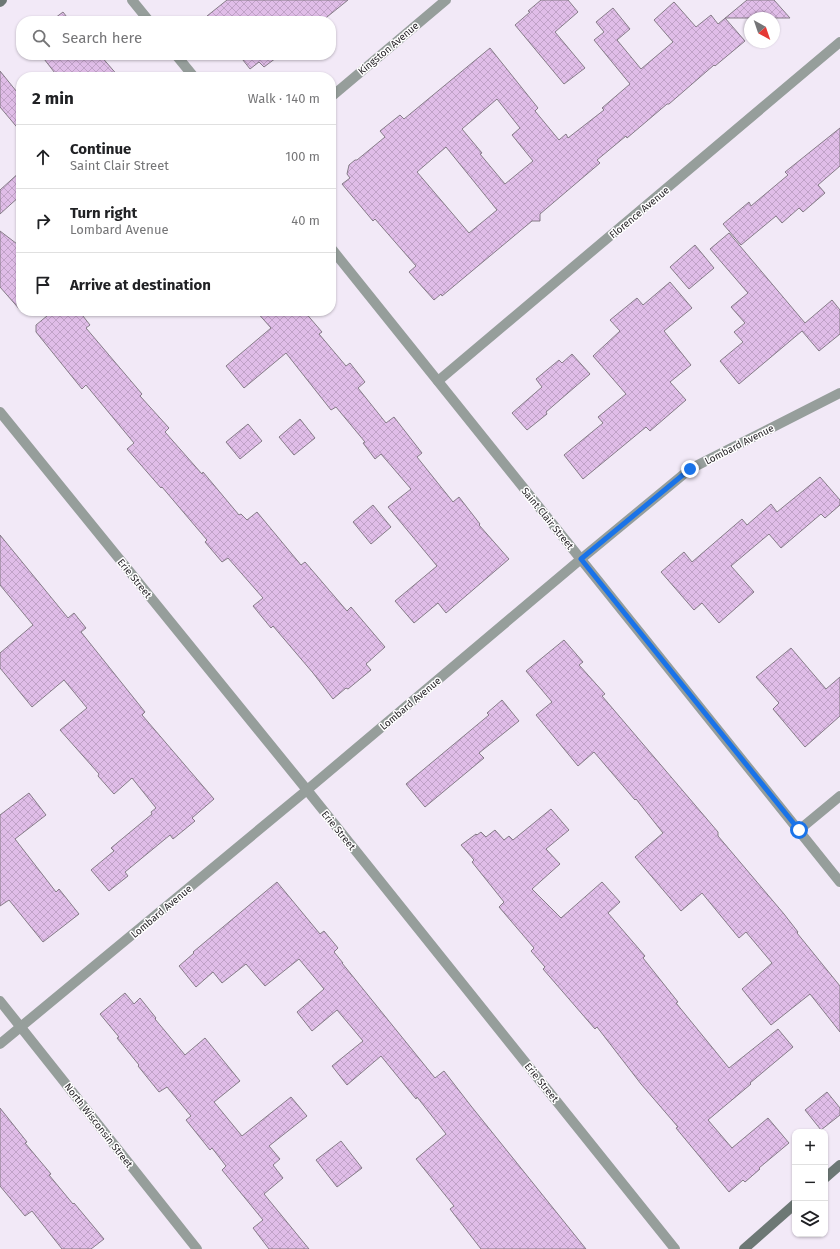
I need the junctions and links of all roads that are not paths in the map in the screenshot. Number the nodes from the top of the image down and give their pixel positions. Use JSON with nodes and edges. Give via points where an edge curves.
{"nodes":[{"id":1,"x":132,"y":0,"type":"edge"},
{"id":2,"x":446,"y":0,"type":"edge"},
{"id":3,"x":145,"y":16,"type":"edge"},
{"id":4,"x":840,"y":42,"type":"edge"},
{"id":5,"x":180,"y":60,"type":"edge"},
{"id":6,"x":190,"y":72,"type":"edge"},
{"id":7,"x":336,"y":93,"type":"edge"},
{"id":8,"x":336,"y":254,"type":"edge"},
{"id":9,"x":438,"y":381,"type":"junction"},
{"id":10,"x":840,"y":393,"type":"edge"},
{"id":11,"x":0,"y":412,"type":"edge"},
{"id":12,"x":581,"y":559,"type":"junction"},
{"id":13,"x":307,"y":790,"type":"junction"},
{"id":14,"x":840,"y":796,"type":"edge"},
{"id":15,"x":799,"y":830,"type":"junction"},
{"id":16,"x":840,"y":882,"type":"edge"},
{"id":17,"x":0,"y":1001,"type":"edge"},
{"id":18,"x":20,"y":1027,"type":"junction"},
{"id":19,"x":0,"y":1044,"type":"edge"},
{"id":20,"x":840,"y":1165,"type":"edge"},
{"id":21,"x":828,"y":1175,"type":"edge"},
{"id":22,"x":792,"y":1207,"type":"edge"},
{"id":23,"x":197,"y":1249,"type":"edge"},
{"id":24,"x":675,"y":1249,"type":"edge"},
{"id":25,"x":744,"y":1249,"type":"edge"}],
"edges":[{"from":1,"to":3,"type":"street"},
{"from":2,"to":7,"type":"street","name":"Kingston Avenue"},
{"from":4,"to":9,"type":"street","name":"Florence Avenue"},
{"from":5,"to":6,"type":"street"},
{"from":8,"to":9,"type":"street","name":"Saint Clair Street"},
{"from":9,"to":12,"type":"street","name":"Saint Clair Street"},
{"from":10,"to":12,"type":"street","name":"Lombard Avenue","via":[[690,469]]},
{"from":11,"to":13,"type":"street","name":"Erie Street"},
{"from":12,"to":13,"type":"street","name":"Lombard Avenue"},
{"from":12,"to":15,"type":"street","name":"Saint Clair Street"},
{"from":13,"to":18,"type":"street","name":"Lombard Avenue"},
{"from":13,"to":24,"type":"street","name":"Erie Street"},
{"from":14,"to":15,"type":"street"},
{"from":15,"to":16,"type":"street","name":"Saint Clair Street"},
{"from":17,"to":18,"type":"street","name":"North Wisconsin Street"},
{"from":18,"to":19,"type":"street","name":"Lombard Avenue"},
{"from":18,"to":23,"type":"street","name":"North Wisconsin Street"},
{"from":20,"to":21,"type":"street"},
{"from":22,"to":25,"type":"street"}]}
